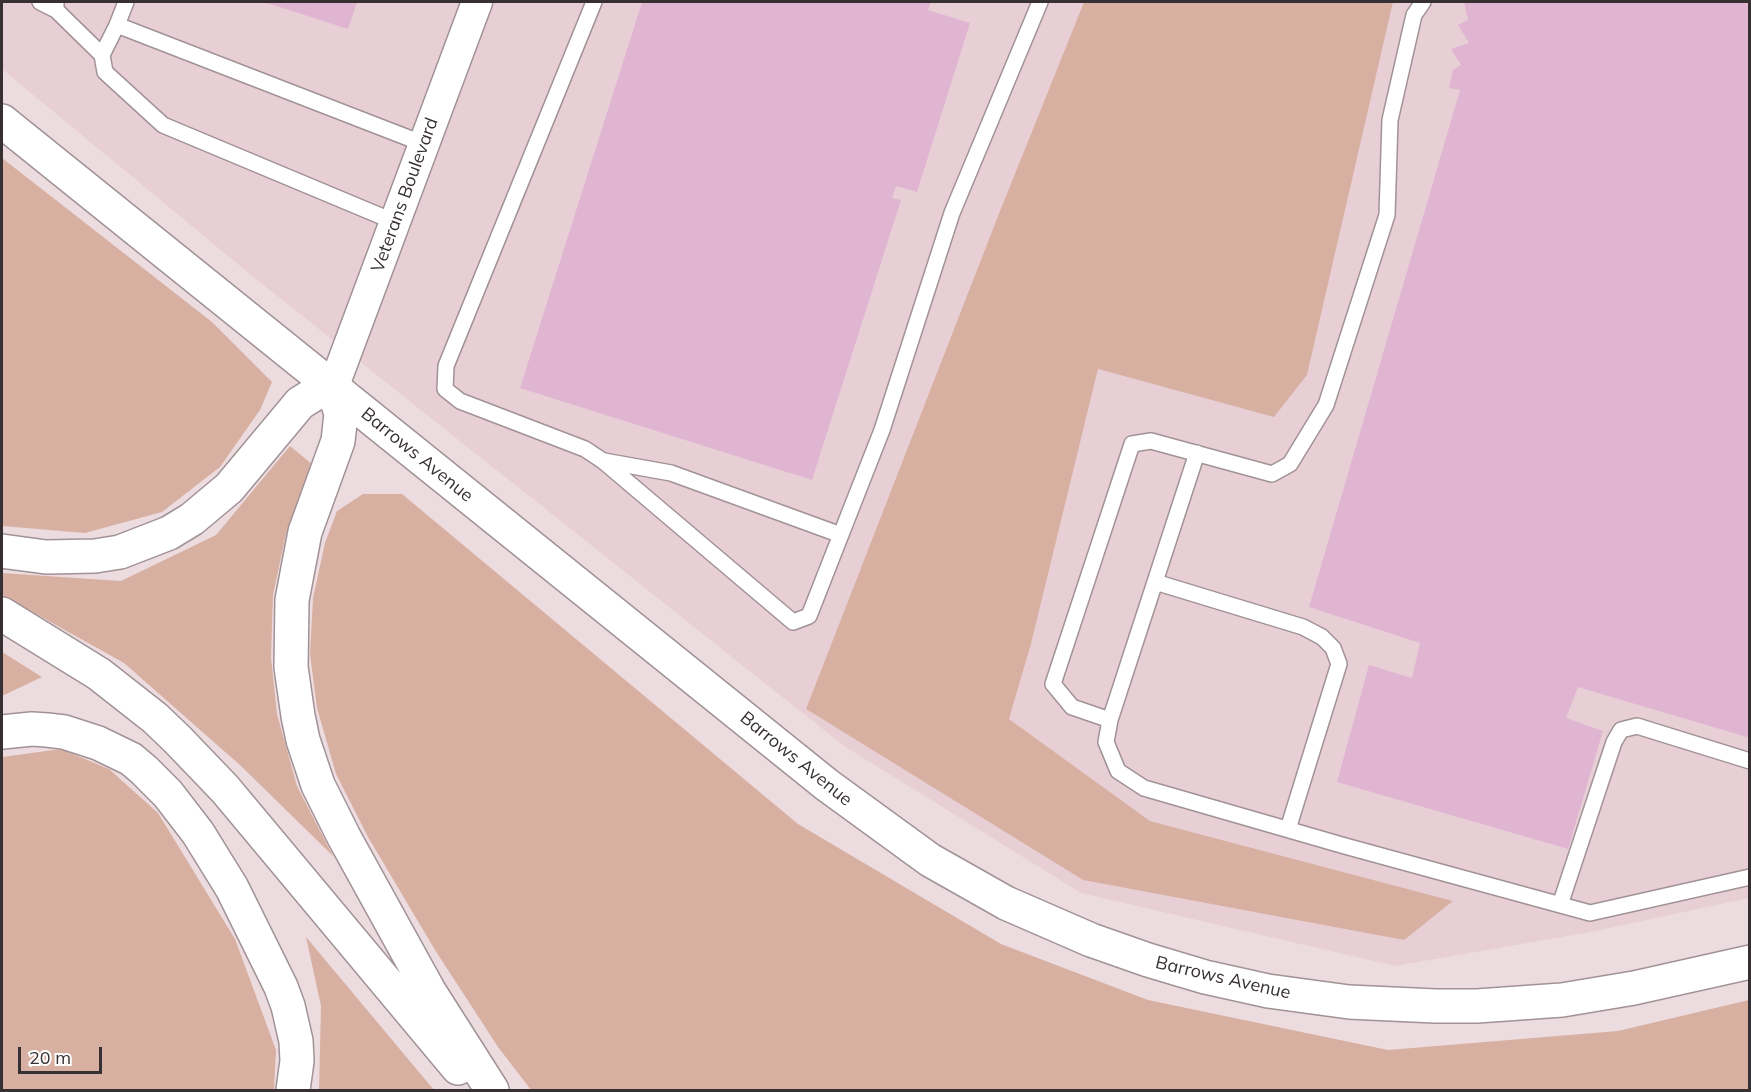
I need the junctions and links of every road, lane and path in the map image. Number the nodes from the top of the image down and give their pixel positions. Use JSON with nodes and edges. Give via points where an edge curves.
{"nodes":[{"id":1,"x":40,"y":2,"type":"edge"},
{"id":2,"x":126,"y":2,"type":"edge"},
{"id":3,"x":477,"y":2,"type":"edge"},
{"id":4,"x":594,"y":2,"type":"edge"},
{"id":5,"x":1040,"y":2,"type":"edge"},
{"id":6,"x":1423,"y":2,"type":"edge"},
{"id":7,"x":56,"y":6,"type":"edge"},
{"id":8,"x":117,"y":25,"type":"junction"},
{"id":9,"x":102,"y":55,"type":"junction"},
{"id":10,"x":2,"y":121,"type":"edge"},
{"id":11,"x":424,"y":144,"type":"junction"},
{"id":12,"x":395,"y":222,"type":"junction"},
{"id":13,"x":333,"y":388,"type":"junction"},
{"id":14,"x":1197,"y":453,"type":"junction"},
{"id":15,"x":603,"y":461,"type":"junction"},
{"id":16,"x":841,"y":536,"type":"junction"},
{"id":17,"x":2,"y":551,"type":"edge"},
{"id":18,"x":1155,"y":582,"type":"junction"},
{"id":19,"x":2,"y":614,"type":"edge"},
{"id":20,"x":1110,"y":720,"type":"junction"},
{"id":21,"x":2,"y":732,"type":"edge"},
{"id":22,"x":1749,"y":761,"type":"edge"},
{"id":23,"x":1288,"y":829,"type":"junction"},
{"id":24,"x":1749,"y":877,"type":"edge"},
{"id":25,"x":1560,"y":905,"type":"junction"},
{"id":26,"x":1749,"y":962,"type":"edge"},
{"id":27,"x":293,"y":1090,"type":"edge"},
{"id":28,"x":476,"y":1090,"type":"edge"},
{"id":29,"x":492,"y":1090,"type":"edge"}],
"edges":[{"from":1,"to":7,"type":"lane"},
{"from":2,"to":8,"type":"lane"},
{"from":3,"to":11,"type":"street","name":"Veterans Boulevard"},
{"from":4,"to":15,"type":"lane","via":[[447,366],[445,389],[460,401],[585,449]]},
{"from":5,"to":16,"type":"lane","via":[[952,213],[882,430]]},
{"from":6,"to":14,"type":"lane","via":[[1414,15],[1390,120],[1387,215],[1326,405],[1290,464],[1272,474]]},
{"from":7,"to":9,"type":"lane"},
{"from":8,"to":9,"type":"lane"},
{"from":8,"to":11,"type":"lane"},
{"from":9,"to":12,"type":"lane","via":[[105,72],[163,125]]},
{"from":10,"to":13,"type":"main road","name":"Barrows Avenue"},
{"from":11,"to":12,"type":"street","name":"Veterans Boulevard"},
{"from":12,"to":13,"type":"street","name":"Veterans Boulevard"},
{"from":13,"to":17,"type":"main road","via":[[321,390],[300,403],[229,488],[169,533],[120,552],[95,556],[46,557]]},
{"from":13,"to":26,"type":"main road","name":"Barrows Avenue","via":[[855,807],[930,861],[1062,928],[1205,977],[1304,997],[1392,1005],[1477,1006],[1562,1000]]},
{"from":13,"to":29,"type":"main road","via":[[341,414],[338,441],[305,532],[292,600],[291,667],[303,740],[318,785],[354,856],[424,982]]},
{"from":14,"to":18,"type":"lane"},
{"from":14,"to":20,"type":"lane","via":[[1151,441],[1132,444],[1053,684],[1071,707]]},
{"from":15,"to":16,"type":"lane","via":[[671,473]]},
{"from":15,"to":16,"type":"lane","via":[[793,622],[809,616]]},
{"from":18,"to":20,"type":"lane"},
{"from":18,"to":23,"type":"lane","via":[[1303,627],[1333,648],[1339,664]]},
{"from":19,"to":28,"type":"main road","via":[[99,674],[185,747],[225,789]]},
{"from":20,"to":23,"type":"lane","via":[[1106,742],[1118,771],[1144,788]]},
{"from":21,"to":27,"type":"main road","via":[[47,730],[98,743],[131,759],[168,794],[232,888],[280,987],[296,1041]]},
{"from":22,"to":25,"type":"lane","via":[[1637,726],[1621,730]]},
{"from":23,"to":25,"type":"lane"},
{"from":24,"to":25,"type":"lane","via":[[1590,913]]}]}
